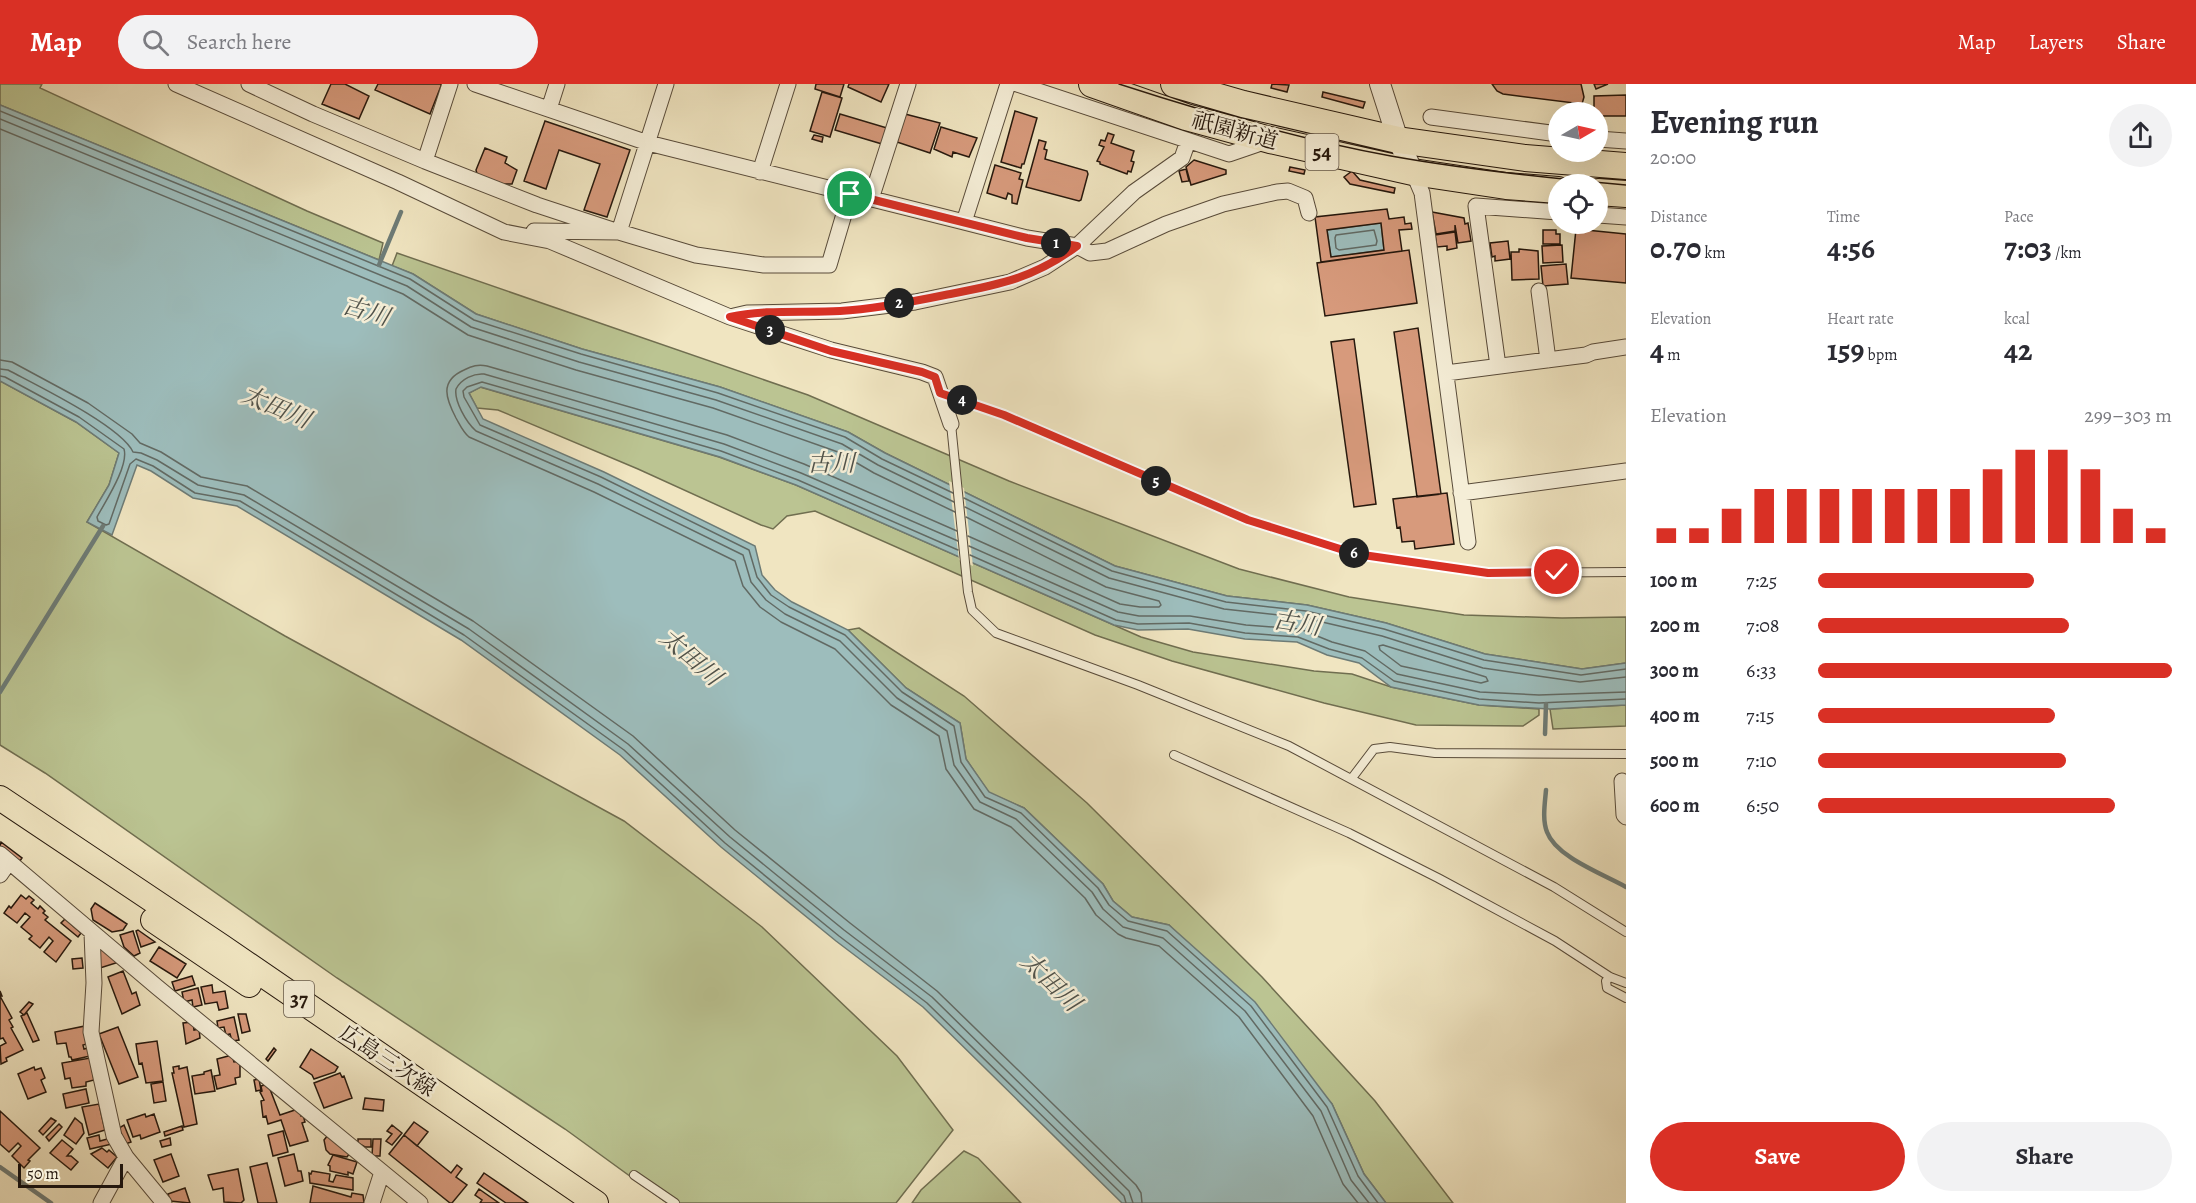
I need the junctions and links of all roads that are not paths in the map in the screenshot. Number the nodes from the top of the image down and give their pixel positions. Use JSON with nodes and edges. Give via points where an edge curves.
{"nodes":[{"id":1,"x":176,"y":84,"type":"edge"},
{"id":2,"x":249,"y":84,"type":"edge"},
{"id":3,"x":450,"y":84,"type":"edge"},
{"id":4,"x":475,"y":84,"type":"edge"},
{"id":5,"x":557,"y":84,"type":"edge"},
{"id":6,"x":666,"y":84,"type":"edge"},
{"id":7,"x":788,"y":84,"type":"edge"},
{"id":8,"x":908,"y":84,"type":"edge"},
{"id":9,"x":1008,"y":84,"type":"edge"},
{"id":10,"x":1017,"y":84,"type":"edge"},
{"id":11,"x":1092,"y":84,"type":"edge"},
{"id":12,"x":1174,"y":84,"type":"edge"},
{"id":13,"x":1380,"y":84,"type":"edge"},
{"id":14,"x":1239,"y":94,"type":"edge"},
{"id":15,"x":549,"y":109,"type":"junction"},
{"id":16,"x":1431,"y":117,"type":"dead end"},
{"id":17,"x":1548,"y":133,"type":"edge"},
{"id":18,"x":1270,"y":140,"type":"junction"},
{"id":19,"x":1398,"y":140,"type":"junction"},
{"id":20,"x":1608,"y":140,"type":"edge"},
{"id":21,"x":1188,"y":141,"type":"junction"},
{"id":22,"x":1548,"y":141,"type":"edge"},
{"id":23,"x":1626,"y":141,"type":"edge"},
{"id":24,"x":648,"y":143,"type":"junction"},
{"id":25,"x":1525,"y":158,"type":"junction"},
{"id":26,"x":425,"y":161,"type":"junction"},
{"id":27,"x":1626,"y":166,"type":"edge"},
{"id":28,"x":760,"y":172,"type":"junction"},
{"id":29,"x":1413,"y":172,"type":"junction"},
{"id":30,"x":1548,"y":193,"type":"edge"},
{"id":31,"x":1608,"y":193,"type":"edge"},
{"id":32,"x":850,"y":194,"type":"junction"},
{"id":33,"x":1626,"y":194,"type":"edge"},
{"id":34,"x":871,"y":199,"type":"junction"},
{"id":35,"x":1548,"y":211,"type":"edge"},
{"id":36,"x":1309,"y":213,"type":"dead end"},
{"id":37,"x":1608,"y":216,"type":"edge"},
{"id":38,"x":1626,"y":217,"type":"edge"},
{"id":39,"x":964,"y":222,"type":"junction"},
{"id":40,"x":504,"y":232,"type":"junction"},
{"id":41,"x":619,"y":232,"type":"junction"},
{"id":42,"x":1077,"y":246,"type":"junction"},
{"id":43,"x":1539,"y":291,"type":"dead end"},
{"id":44,"x":730,"y":317,"type":"junction"},
{"id":45,"x":1626,"y":347,"type":"edge"},
{"id":46,"x":1548,"y":360,"type":"junction"},
{"id":47,"x":1498,"y":366,"type":"junction"},
{"id":48,"x":1446,"y":373,"type":"junction"},
{"id":49,"x":940,"y":393,"type":"junction"},
{"id":50,"x":951,"y":424,"type":"joint"},
{"id":51,"x":1626,"y":471,"type":"edge"},
{"id":52,"x":1461,"y":493,"type":"junction"},
{"id":53,"x":1468,"y":542,"type":"dead end"},
{"id":54,"x":1626,"y":572,"type":"edge"},
{"id":55,"x":1626,"y":754,"type":"edge"},
{"id":56,"x":1174,"y":756,"type":"dead end"},
{"id":57,"x":1352,"y":778,"type":"junction"},
{"id":58,"x":1622,"y":781,"type":"dead end"},
{"id":59,"x":0,"y":798,"type":"edge"},
{"id":60,"x":1625,"y":816,"type":"edge"},
{"id":61,"x":0,"y":818,"type":"edge"},
{"id":62,"x":4,"y":858,"type":"edge"},
{"id":63,"x":0,"y":875,"type":"edge"},
{"id":64,"x":1626,"y":932,"type":"edge"},
{"id":65,"x":92,"y":933,"type":"junction"},
{"id":66,"x":1610,"y":977,"type":"junction"},
{"id":67,"x":1626,"y":983,"type":"edge"},
{"id":68,"x":1626,"y":998,"type":"edge"},
{"id":69,"x":126,"y":1157,"type":"junction"},
{"id":70,"x":381,"y":1172,"type":"junction"},
{"id":71,"x":634,"y":1175,"type":"dead end"},
{"id":72,"x":101,"y":1203,"type":"edge"},
{"id":73,"x":164,"y":1203,"type":"edge"},
{"id":74,"x":372,"y":1203,"type":"edge"},
{"id":75,"x":420,"y":1203,"type":"edge"},
{"id":76,"x":568,"y":1203,"type":"edge"},
{"id":77,"x":596,"y":1203,"type":"edge"},
{"id":78,"x":675,"y":1203,"type":"edge"}],
"edges":[{"from":1,"to":40,"type":"street"},
{"from":2,"to":26,"type":"street"},
{"from":3,"to":26,"type":"street"},
{"from":4,"to":15,"type":"street"},
{"from":5,"to":15,"type":"street"},
{"from":6,"to":24,"type":"street"},
{"from":7,"to":28,"type":"street"},
{"from":8,"to":34,"type":"street"},
{"from":9,"to":39,"type":"street"},
{"from":10,"to":21,"type":"street"},
{"from":11,"to":18,"type":"highway","name":"祇園新道","number":"54","via":[[1186,117]]},
{"from":12,"to":14,"type":"highway","name":"祇園新道","number":"54"},
{"from":13,"to":19,"type":"street"},
{"from":14,"to":19,"type":"highway","name":"祇園新道","number":"54"},
{"from":15,"to":24,"type":"street"},
{"from":16,"to":17,"type":"street"},
{"from":18,"to":21,"type":"street","via":[[1229,154]]},
{"from":18,"to":29,"type":"highway","name":"祇園新道","number":"54"},
{"from":19,"to":25,"type":"highway","name":"祇園新道","number":"54"},
{"from":19,"to":29,"type":"street"},
{"from":20,"to":23,"type":"street"},
{"from":21,"to":42,"type":"street","via":[[1182,158],[1134,192]]},
{"from":22,"to":25,"type":"street"},
{"from":24,"to":28,"type":"street"},
{"from":24,"to":41,"type":"street"},
{"from":25,"to":27,"type":"highway","name":"祇園新道","number":"54"},
{"from":26,"to":41,"type":"street","via":[[537,206]]},
{"from":28,"to":32,"type":"street"},
{"from":29,"to":30,"type":"highway","name":"祇園新道","number":"54"},
{"from":29,"to":48,"type":"street","via":[[1422,193]]},
{"from":31,"to":33,"type":"highway"},
{"from":32,"to":34,"type":"street"},
{"from":32,"to":41,"type":"street","via":[[828,265],[764,266],[696,255]]},
{"from":34,"to":39,"type":"street"},
{"from":35,"to":47,"type":"street","via":[[1472,206]]},
{"from":36,"to":42,"type":"street","via":[[1305,198],[1288,191],[1277,192],[1214,207],[1107,251],[1090,253]]},
{"from":37,"to":38,"type":"street"},
{"from":39,"to":42,"type":"street"},
{"from":40,"to":41,"type":"street"},
{"from":40,"to":44,"type":"street","via":[[550,241]]},
{"from":42,"to":44,"type":"street","via":[[1045,267],[1010,282],[915,302],[842,311]]},
{"from":43,"to":46,"type":"street"},
{"from":44,"to":49,"type":"street","via":[[831,351],[922,372],[935,377]]},
{"from":45,"to":46,"type":"street"},
{"from":46,"to":47,"type":"street"},
{"from":47,"to":48,"type":"street"},
{"from":48,"to":52,"type":"street"},
{"from":49,"to":50,"type":"street"},
{"from":49,"to":54,"type":"lane","via":[[1004,415],[1248,520],[1356,554],[1488,573]]},
{"from":50,"to":57,"type":"lane","via":[[968,592],[972,610],[996,633],[1289,746]]},
{"from":51,"to":52,"type":"street"},
{"from":52,"to":53,"type":"street"},
{"from":55,"to":57,"type":"lane","via":[[1435,753],[1390,747],[1374,749]]},
{"from":56,"to":66,"type":"lane","via":[[1349,833],[1438,878],[1555,941]]},
{"from":57,"to":64,"type":"lane","via":[[1554,887]]},
{"from":58,"to":60,"type":"street"},
{"from":59,"to":77,"type":"main road","name":"広島三次線","number":"37"},
{"from":61,"to":76,"type":"main road","name":"広島三次線","number":"37"},
{"from":62,"to":63,"type":"street"},
{"from":62,"to":65,"type":"street"},
{"from":65,"to":69,"type":"street","via":[[91,1032],[114,1136]]},
{"from":65,"to":70,"type":"street"},
{"from":66,"to":67,"type":"lane"},
{"from":66,"to":68,"type":"lane","via":[[1607,988]]},
{"from":69,"to":72,"type":"street"},
{"from":69,"to":73,"type":"street"},
{"from":70,"to":74,"type":"street"},
{"from":70,"to":75,"type":"street"},
{"from":71,"to":78,"type":"lane"}]}
